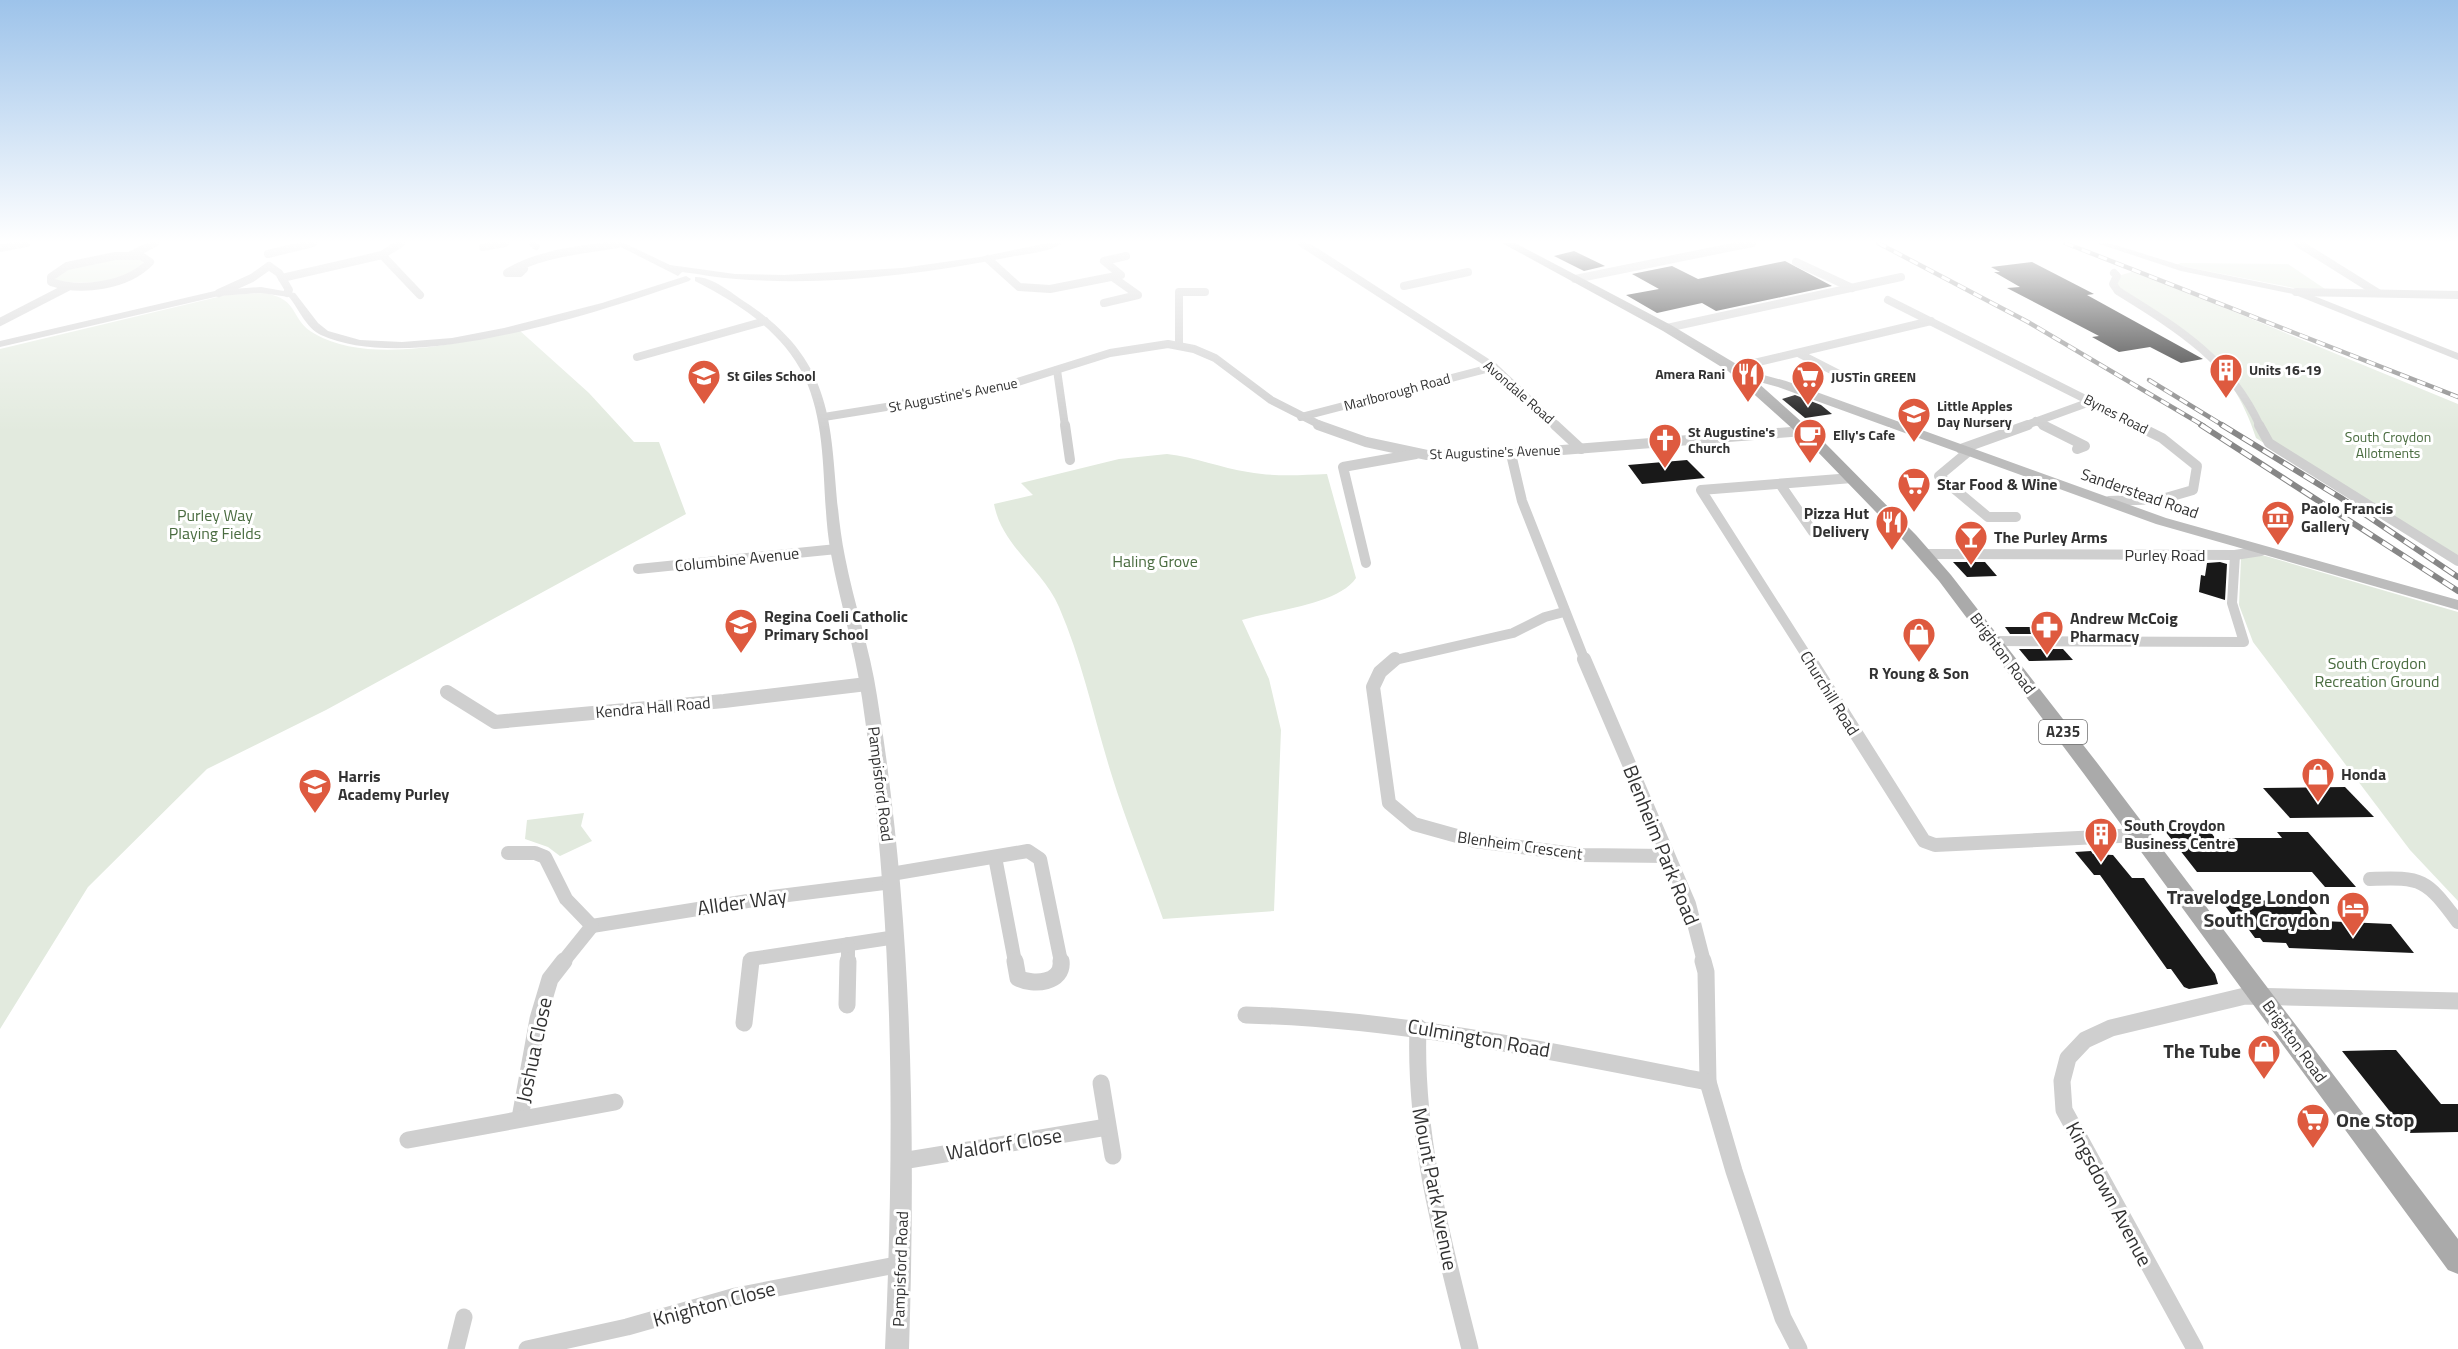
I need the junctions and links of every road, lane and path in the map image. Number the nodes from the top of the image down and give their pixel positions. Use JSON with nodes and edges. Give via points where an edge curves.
{"nodes":[{"id":1,"x":31,"y":306,"type":"edge"},
{"id":2,"x":163,"y":306,"type":"edge"},
{"id":3,"x":300,"y":306,"type":"edge"},
{"id":4,"x":591,"y":306,"type":"edge"},
{"id":5,"x":744,"y":306,"type":"edge"},
{"id":6,"x":1179,"y":306,"type":"edge"},
{"id":7,"x":1399,"y":306,"type":"edge"},
{"id":8,"x":1626,"y":306,"type":"edge"},
{"id":9,"x":1769,"y":306,"type":"edge"},
{"id":10,"x":1900,"y":306,"type":"edge"},
{"id":11,"x":2142,"y":306,"type":"edge"},
{"id":12,"x":2331,"y":306,"type":"edge"},
{"id":13,"x":765,"y":321,"type":"junction"},
{"id":14,"x":1931,"y":321,"type":"junction"},
{"id":15,"x":0,"y":322,"type":"edge"},
{"id":16,"x":1667,"y":328,"type":"junction"},
{"id":17,"x":0,"y":344,"type":"edge"},
{"id":18,"x":1179,"y":345,"type":"junction"},
{"id":19,"x":1800,"y":354,"type":"junction"},
{"id":20,"x":638,"y":357,"type":"dead end"},
{"id":21,"x":2458,"y":357,"type":"edge"},
{"id":22,"x":1494,"y":367,"type":"junction"},
{"id":23,"x":1057,"y":370,"type":"junction"},
{"id":24,"x":1735,"y":370,"type":"junction"},
{"id":25,"x":1843,"y":376,"type":"dead end"},
{"id":26,"x":1750,"y":384,"type":"junction"},
{"id":27,"x":1782,"y":384,"type":"junction"},
{"id":28,"x":2090,"y":402,"type":"junction"},
{"id":29,"x":824,"y":417,"type":"junction"},
{"id":30,"x":1300,"y":417,"type":"junction"},
{"id":31,"x":2036,"y":421,"type":"junction"},
{"id":32,"x":1804,"y":431,"type":"junction"},
{"id":33,"x":1581,"y":449,"type":"junction"},
{"id":34,"x":2077,"y":449,"type":"dead end"},
{"id":35,"x":1965,"y":450,"type":"junction"},
{"id":36,"x":1416,"y":453,"type":"junction"},
{"id":37,"x":1512,"y":454,"type":"junction"},
{"id":38,"x":1070,"y":460,"type":"dead end"},
{"id":39,"x":1852,"y":478,"type":"junction"},
{"id":40,"x":1780,"y":484,"type":"junction"},
{"id":41,"x":2109,"y":501,"type":"junction"},
{"id":42,"x":2016,"y":517,"type":"dead end"},
{"id":43,"x":1813,"y":532,"type":"dead end"},
{"id":44,"x":837,"y":549,"type":"junction"},
{"id":45,"x":2260,"y":551,"type":"junction"},
{"id":46,"x":1924,"y":554,"type":"junction"},
{"id":47,"x":2235,"y":555,"type":"junction"},
{"id":48,"x":2458,"y":561,"type":"edge"},
{"id":49,"x":1366,"y":563,"type":"dead end"},
{"id":50,"x":638,"y":569,"type":"dead end"},
{"id":51,"x":2458,"y":605,"type":"edge"},
{"id":52,"x":1564,"y":612,"type":"junction"},
{"id":53,"x":1993,"y":641,"type":"junction"},
{"id":54,"x":867,"y":684,"type":"junction"},
{"id":55,"x":447,"y":692,"type":"dead end"},
{"id":56,"x":2140,"y":835,"type":"junction"},
{"id":57,"x":508,"y":853,"type":"dead end"},
{"id":58,"x":1667,"y":856,"type":"junction"},
{"id":59,"x":995,"y":857,"type":"junction"},
{"id":60,"x":892,"y":878,"type":"junction"},
{"id":61,"x":2370,"y":879,"type":"dead end"},
{"id":62,"x":2458,"y":922,"type":"edge"},
{"id":63,"x":592,"y":926,"type":"junction"},
{"id":64,"x":896,"y":937,"type":"junction"},
{"id":65,"x":848,"y":944,"type":"junction"},
{"id":66,"x":2262,"y":996,"type":"junction"},
{"id":67,"x":2458,"y":1001,"type":"edge"},
{"id":68,"x":847,"y":1005,"type":"dead end"},
{"id":69,"x":1246,"y":1015,"type":"dead end"},
{"id":70,"x":744,"y":1023,"type":"dead end"},
{"id":71,"x":1418,"y":1027,"type":"junction"},
{"id":72,"x":1708,"y":1082,"type":"junction"},
{"id":73,"x":1101,"y":1083,"type":"dead end"},
{"id":74,"x":615,"y":1101,"type":"dead end"},
{"id":75,"x":520,"y":1118,"type":"junction"},
{"id":76,"x":1107,"y":1127,"type":"junction"},
{"id":77,"x":408,"y":1140,"type":"dead end"},
{"id":78,"x":1113,"y":1156,"type":"dead end"},
{"id":79,"x":902,"y":1161,"type":"junction"},
{"id":80,"x":2458,"y":1262,"type":"edge"},
{"id":81,"x":901,"y":1264,"type":"junction"},
{"id":82,"x":464,"y":1317,"type":"dead end"},
{"id":83,"x":456,"y":1349,"type":"edge"},
{"id":84,"x":527,"y":1349,"type":"edge"},
{"id":85,"x":897,"y":1349,"type":"edge"},
{"id":86,"x":1470,"y":1349,"type":"edge"},
{"id":87,"x":1799,"y":1349,"type":"edge"},
{"id":88,"x":2195,"y":1349,"type":"edge"}],
"edges":[{"from":1,"to":15,"type":"street"},
{"from":2,"to":17,"type":"street"},
{"from":3,"to":4,"type":"street","via":[[312,323],[332,336],[365,343],[414,345],[504,331]]},
{"from":5,"to":13,"type":"street","name":"Pampisford Road"},
{"from":6,"to":18,"type":"street"},
{"from":7,"to":22,"type":"street","name":"Avondale Road"},
{"from":8,"to":16,"type":"main road","name":"Brighton Road","number":"A235"},
{"from":9,"to":16,"type":"street"},
{"from":10,"to":14,"type":"street","name":"Bynes Road"},
{"from":11,"to":48,"type":"street","via":[[2209,351],[2244,394],[2269,443]]},
{"from":12,"to":21,"type":"street"},
{"from":13,"to":20,"type":"street"},
{"from":13,"to":29,"type":"street","name":"Pampisford Road","via":[[784,338],[804,366]]},
{"from":14,"to":19,"type":"street"},
{"from":14,"to":28,"type":"street","name":"Bynes Road"},
{"from":16,"to":24,"type":"main road","name":"Brighton Road","number":"A235"},
{"from":18,"to":23,"type":"street","name":"St Augustine's Avenue","via":[[1120,351]]},
{"from":18,"to":30,"type":"street","name":"St Augustine's Avenue","via":[[1215,358]]},
{"from":19,"to":24,"type":"street"},
{"from":19,"to":25,"type":"street"},
{"from":22,"to":30,"type":"street","name":"Marlborough Road"},
{"from":22,"to":33,"type":"street","name":"Avondale Road"},
{"from":23,"to":29,"type":"street","name":"St Augustine's Avenue","via":[[982,392]]},
{"from":23,"to":38,"type":"street"},
{"from":24,"to":26,"type":"main road","name":"Brighton Road","number":"A235"},
{"from":24,"to":27,"type":"main road","name":"Sanderstead Road"},
{"from":26,"to":27,"type":"main road","name":"Sanderstead Road"},
{"from":26,"to":32,"type":"main road","name":"Brighton Road","number":"A235"},
{"from":27,"to":35,"type":"main road","name":"Sanderstead Road"},
{"from":28,"to":31,"type":"street"},
{"from":28,"to":41,"type":"street","name":"Bynes Road","via":[[2162,438],[2197,466],[2193,489],[2162,499]]},
{"from":29,"to":44,"type":"street","name":"Pampisford Road"},
{"from":30,"to":36,"type":"street","name":"St Augustine's Avenue","via":[[1355,439]]},
{"from":31,"to":34,"type":"street","via":[[2085,446]]},
{"from":31,"to":35,"type":"street"},
{"from":32,"to":33,"type":"street","name":"St Augustine's Avenue"},
{"from":32,"to":39,"type":"main road","name":"Brighton Road","number":"A235"},
{"from":33,"to":37,"type":"street","name":"St Augustine's Avenue"},
{"from":35,"to":41,"type":"main road","name":"Sanderstead Road"},
{"from":35,"to":42,"type":"street","via":[[1939,476],[1988,517]]},
{"from":36,"to":37,"type":"street","name":"St Augustine's Avenue"},
{"from":36,"to":49,"type":"street","via":[[1343,467]]},
{"from":37,"to":52,"type":"street","name":"Blenheim Park Road","via":[[1522,501]]},
{"from":39,"to":40,"type":"street","name":"Churchill Road"},
{"from":39,"to":46,"type":"main road","name":"Brighton Road","number":"A235"},
{"from":40,"to":43,"type":"street"},
{"from":40,"to":56,"type":"street","name":"Churchill Road","via":[[1701,490],[1924,841],[1935,845]]},
{"from":41,"to":45,"type":"main road","name":"Sanderstead Road"},
{"from":44,"to":50,"type":"street","name":"Columbine Avenue"},
{"from":44,"to":54,"type":"street","name":"Pampisford Road"},
{"from":45,"to":47,"type":"street","name":"Purley Road"},
{"from":45,"to":51,"type":"main road","name":"Sanderstead Road"},
{"from":46,"to":47,"type":"street","name":"Purley Road"},
{"from":46,"to":53,"type":"main road","name":"Brighton Road","number":"A235"},
{"from":47,"to":53,"type":"street","via":[[2232,603],[2244,642]]},
{"from":52,"to":58,"type":"street","name":"Blenheim Park Road"},
{"from":52,"to":58,"type":"street","name":"Blenheim Crescent","via":[[1513,633],[1392,660],[1380,672],[1373,687],[1389,803],[1414,824],[1476,841],[1581,855]]},
{"from":53,"to":56,"type":"main road","name":"Brighton Road","number":"A235"},
{"from":54,"to":55,"type":"street","name":"Kendra Hall Road","via":[[495,722]]},
{"from":54,"to":60,"type":"street","name":"Pampisford Road"},
{"from":56,"to":66,"type":"main road","name":"Brighton Road","number":"A235"},
{"from":57,"to":63,"type":"street","via":[[545,857],[566,899]]},
{"from":58,"to":72,"type":"street","name":"Blenheim Park Road","via":[[1689,904],[1706,972]]},
{"from":59,"to":59,"type":"street","name":"Allder Way","via":[[1017,975],[1023,982],[1059,975],[1062,965],[1040,859],[1028,851]]},
{"from":59,"to":60,"type":"street","name":"Allder Way"},
{"from":60,"to":63,"type":"street","name":"Allder Way"},
{"from":60,"to":64,"type":"street","name":"Pampisford Road"},
{"from":61,"to":62,"type":"street","via":[[2414,878],[2424,882]]},
{"from":63,"to":75,"type":"street","name":"Joshua Close","via":[[550,979],[538,1019]]},
{"from":64,"to":65,"type":"street"},
{"from":64,"to":79,"type":"street","name":"Pampisford Road"},
{"from":65,"to":68,"type":"street"},
{"from":65,"to":70,"type":"street","via":[[751,959]]},
{"from":66,"to":67,"type":"street","name":"Kingsdown Avenue"},
{"from":66,"to":80,"type":"main road","name":"Brighton Road","number":"A235"},
{"from":66,"to":88,"type":"street","name":"Kingsdown Avenue","via":[[2228,999],[2096,1034],[2073,1050],[2062,1081],[2064,1110],[2075,1134]]},
{"from":69,"to":71,"type":"street","name":"Culmington Road","via":[[1302,1014]]},
{"from":71,"to":72,"type":"street","name":"Culmington Road"},
{"from":71,"to":86,"type":"street","name":"Mount Park Avenue","via":[[1414,1068],[1423,1144]]},
{"from":72,"to":87,"type":"street","name":"Blenheim Park Road","via":[[1783,1318]]},
{"from":73,"to":76,"type":"street"},
{"from":74,"to":75,"type":"street","name":"Joshua Close"},
{"from":75,"to":77,"type":"street","name":"Joshua Close"},
{"from":76,"to":78,"type":"street"},
{"from":76,"to":79,"type":"street","name":"Waldorf Close"},
{"from":79,"to":81,"type":"street","name":"Pampisford Road"},
{"from":81,"to":84,"type":"street","name":"Knighton Close","via":[[736,1296]]},
{"from":81,"to":85,"type":"street","name":"Pampisford Road"},
{"from":82,"to":83,"type":"street"}]}
